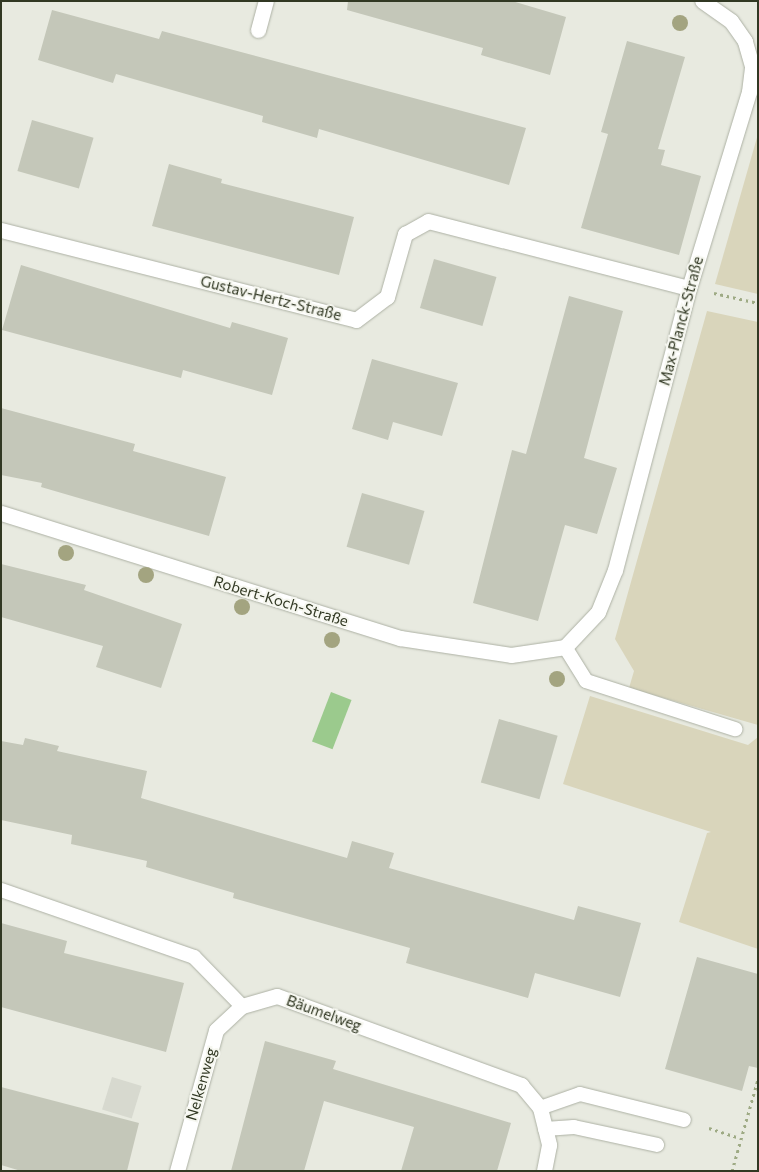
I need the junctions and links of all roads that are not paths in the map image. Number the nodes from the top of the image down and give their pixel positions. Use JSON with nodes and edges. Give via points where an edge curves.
{"nodes":[{"id":1,"x":266,"y":1,"type":"edge"},
{"id":2,"x":702,"y":1,"type":"edge"},
{"id":3,"x":258,"y":30,"type":"dead end"},
{"id":4,"x":1,"y":230,"type":"edge"},
{"id":5,"x":689,"y":288,"type":"junction"},
{"id":6,"x":1,"y":513,"type":"edge"},
{"id":7,"x":566,"y":646,"type":"junction"},
{"id":8,"x":735,"y":729,"type":"dead end"},
{"id":9,"x":1,"y":890,"type":"edge"},
{"id":10,"x":242,"y":1006,"type":"junction"},
{"id":11,"x":540,"y":1108,"type":"junction"},
{"id":12,"x":684,"y":1120,"type":"road end"},
{"id":13,"x":545,"y":1129,"type":"junction"},
{"id":14,"x":657,"y":1145,"type":"dead end"},
{"id":15,"x":176,"y":1171,"type":"edge"},
{"id":16,"x":544,"y":1171,"type":"edge"}],
"edges":[{"from":1,"to":3,"type":"street"},
{"from":2,"to":5,"type":"street","name":"Max-Planck-Straße","via":[[731,21],[745,41],[752,66],[749,92]]},
{"from":4,"to":5,"type":"street","name":"Gustav-Hertz-Straße","via":[[356,320],[387,297],[405,234],[428,221]]},
{"from":5,"to":7,"type":"street","name":"Max-Planck-Straße","via":[[615,570],[598,612]]},
{"from":6,"to":7,"type":"street","name":"Robert-Koch-Straße","via":[[400,638],[511,655]]},
{"from":7,"to":8,"type":"lane","via":[[586,682]]},
{"from":9,"to":10,"type":"lane","via":[[194,956]]},
{"from":10,"to":11,"type":"street","name":"Bäumelweg","via":[[277,996],[522,1084]]},
{"from":10,"to":15,"type":"street","name":"Nelkenweg","via":[[216,1030]]},
{"from":11,"to":12,"type":"lane","via":[[580,1094]]},
{"from":11,"to":13,"type":"street"},
{"from":13,"to":14,"type":"lane","via":[[574,1127]]},
{"from":13,"to":16,"type":"street","via":[[549,1145]]}]}
